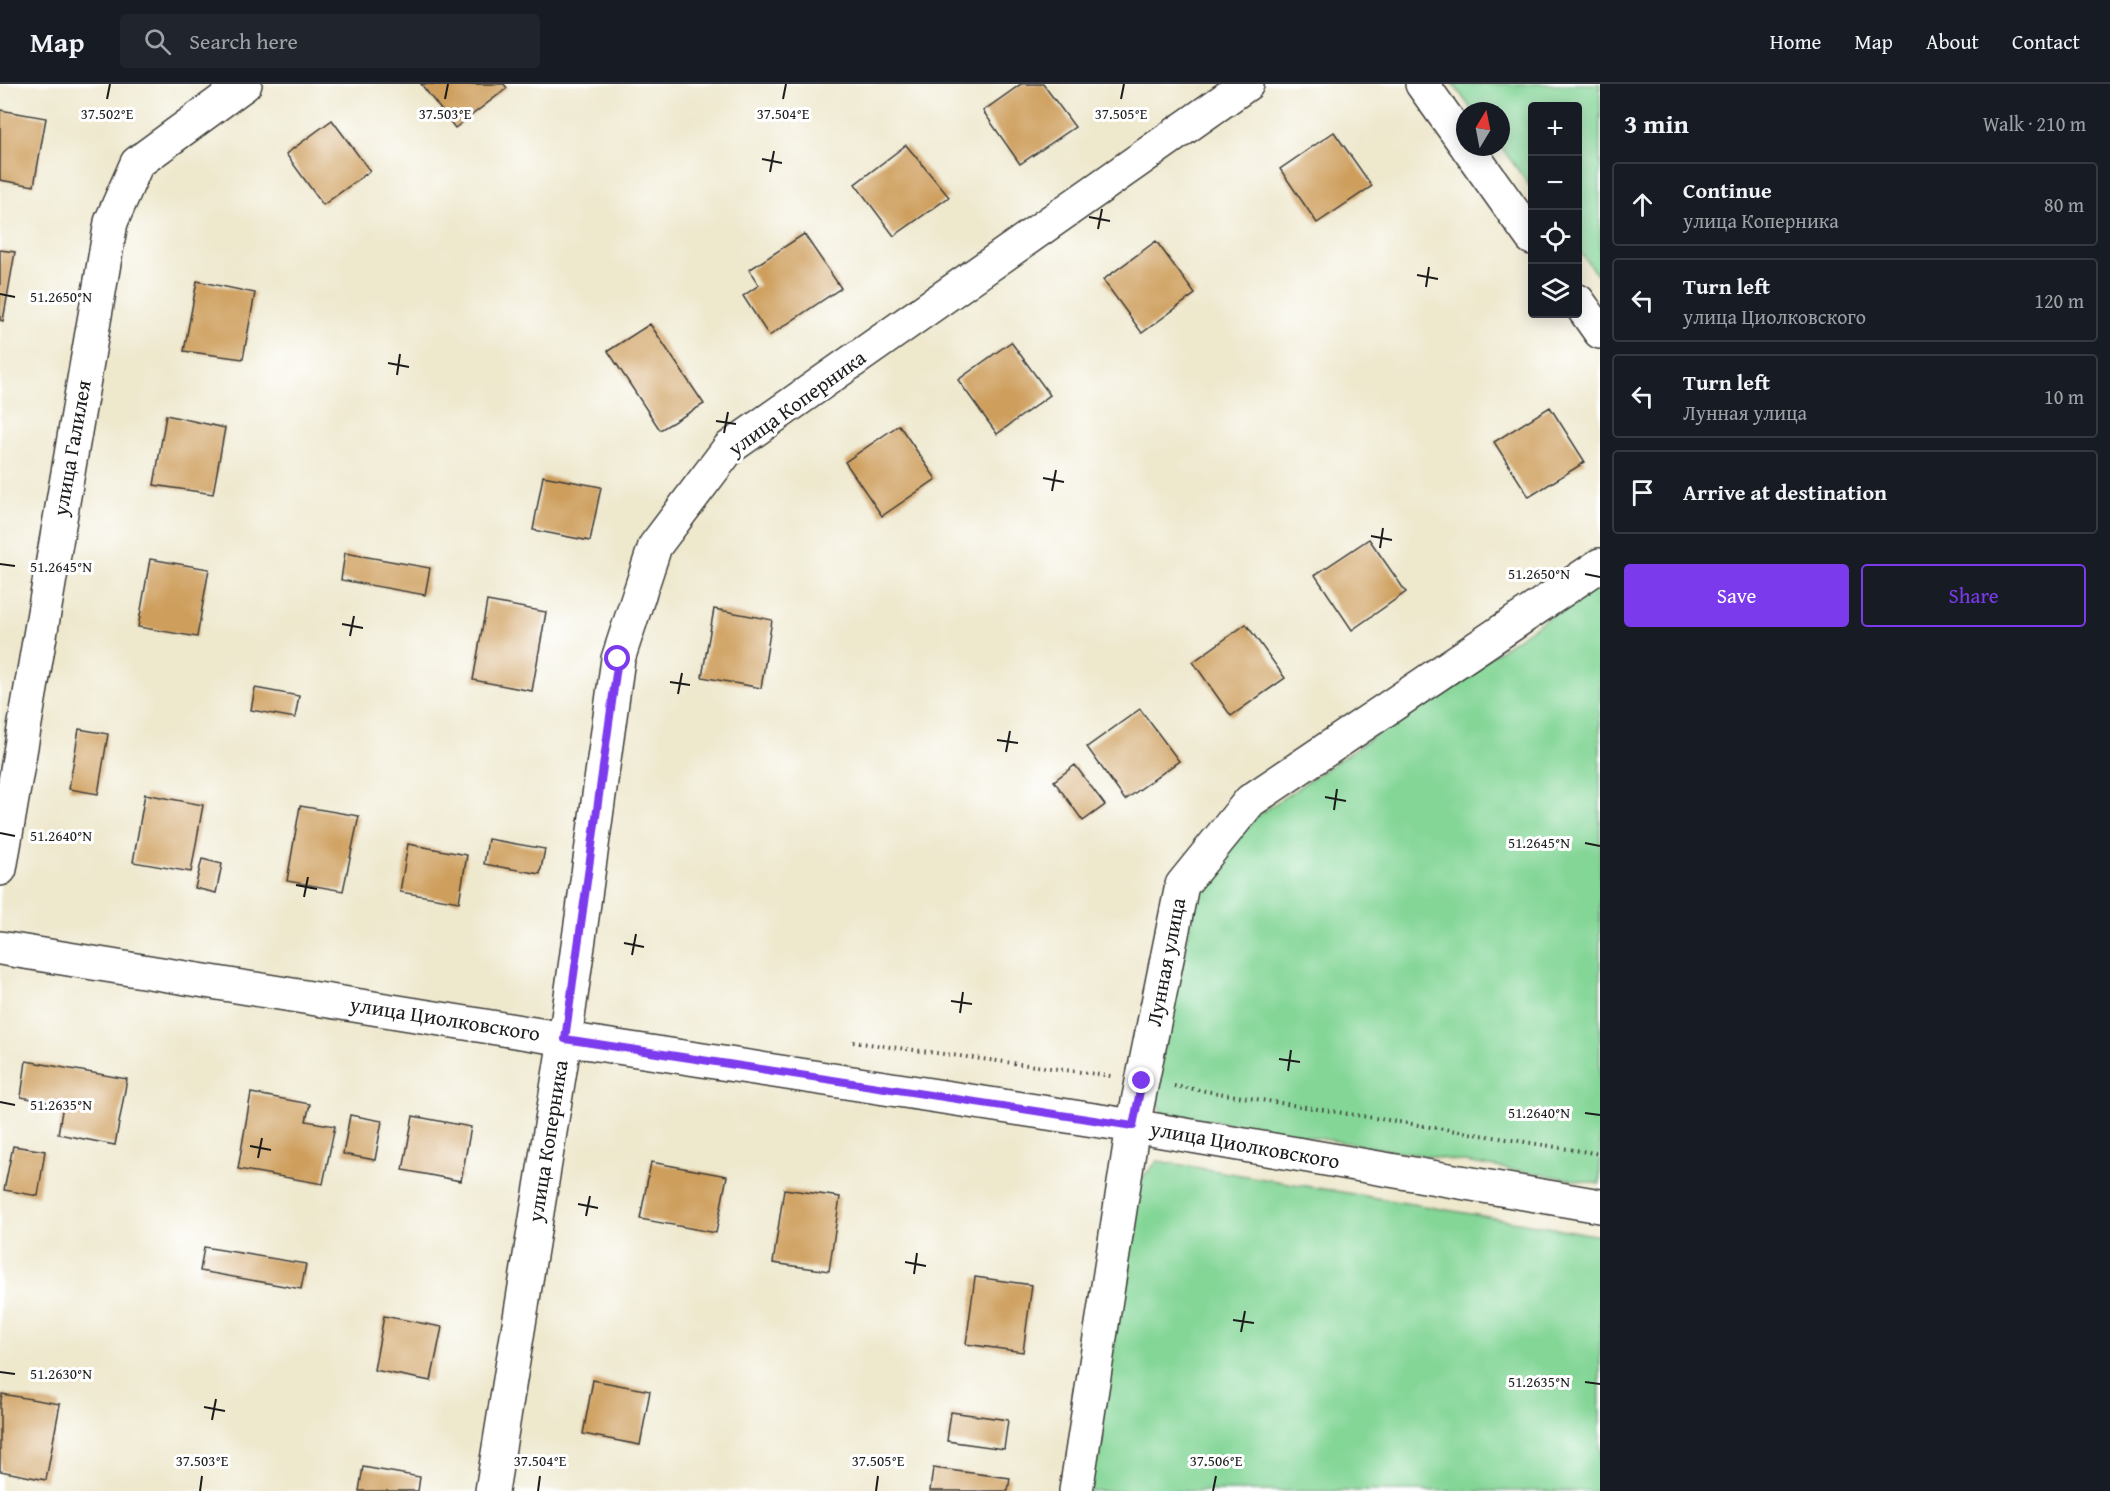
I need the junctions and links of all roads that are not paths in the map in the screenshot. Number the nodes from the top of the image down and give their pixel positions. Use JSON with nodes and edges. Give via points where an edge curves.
{"nodes":[{"id":1,"x":245,"y":84,"type":"edge"},
{"id":2,"x":1247,"y":84,"type":"edge"},
{"id":3,"x":1422,"y":84,"type":"edge"},
{"id":4,"x":1456,"y":132,"type":"edge"},
{"id":5,"x":1473,"y":156,"type":"edge"},
{"id":6,"x":1528,"y":231,"type":"edge"},
{"id":7,"x":1582,"y":307,"type":"edge"},
{"id":8,"x":1600,"y":332,"type":"edge"},
{"id":9,"x":1600,"y":565,"type":"edge"},
{"id":10,"x":0,"y":869,"type":"edge"},
{"id":11,"x":0,"y":948,"type":"edge"},
{"id":12,"x":565,"y":1039,"type":"junction"},
{"id":13,"x":1133,"y":1126,"type":"junction"},
{"id":14,"x":1600,"y":1206,"type":"edge"},
{"id":15,"x":492,"y":1491,"type":"edge"},
{"id":16,"x":1076,"y":1491,"type":"edge"}],
"edges":[{"from":1,"to":10,"type":"street","name":"улица Галилея","via":[[136,163],[111,222]]},
{"from":2,"to":12,"type":"street","name":"улица Коперника","via":[[729,448],[655,546],[618,659]]},
{"from":3,"to":4,"type":"street"},
{"from":5,"to":6,"type":"street"},
{"from":7,"to":8,"type":"street"},
{"from":9,"to":13,"type":"street","name":"Лунная улица","via":[[1250,801],[1182,885]]},
{"from":11,"to":12,"type":"street","name":"улица Циолковского"},
{"from":12,"to":13,"type":"street","name":"улица Циолковского"},
{"from":12,"to":15,"type":"street","name":"улица Коперника"},
{"from":13,"to":14,"type":"street","name":"улица Циолковского"},
{"from":13,"to":16,"type":"street","name":"Лунная улица"}]}
